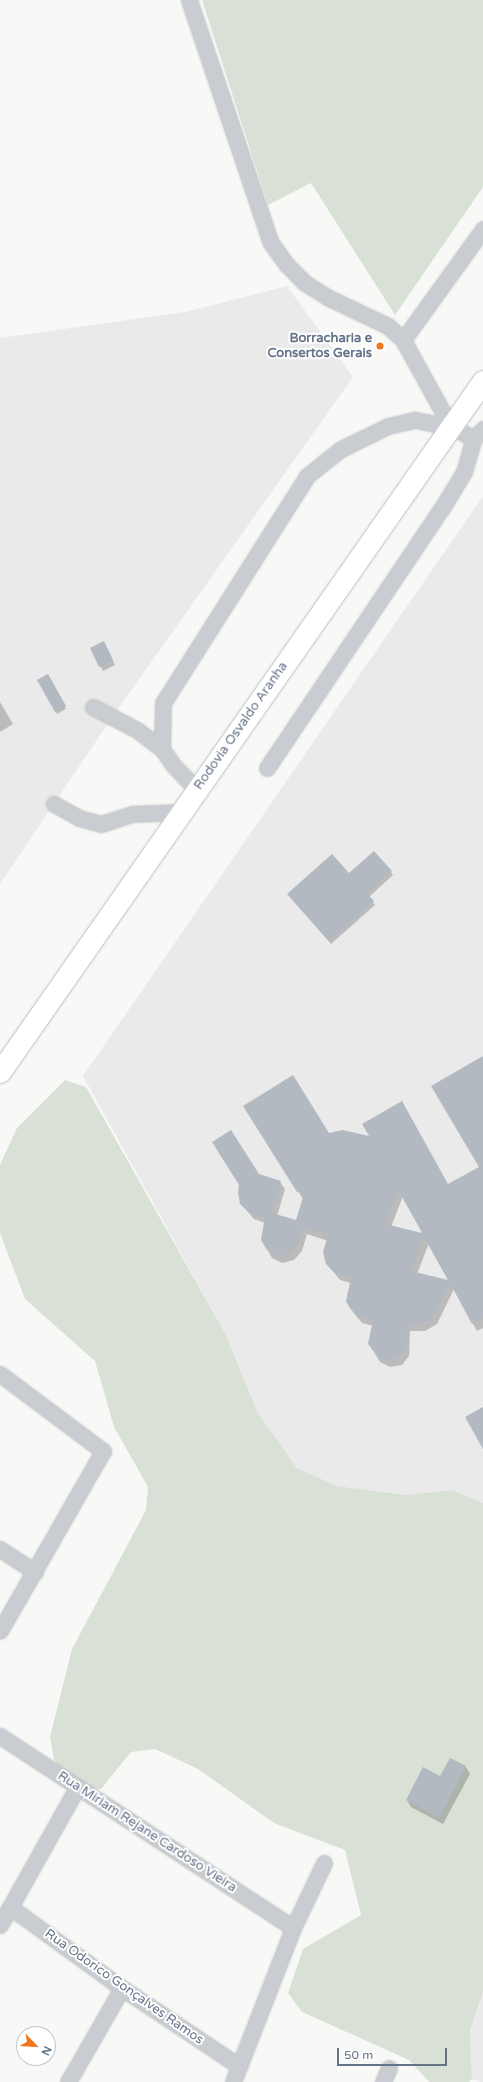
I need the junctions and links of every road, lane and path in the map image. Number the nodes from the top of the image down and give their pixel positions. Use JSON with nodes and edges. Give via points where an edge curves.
{"nodes":[{"id":1,"x":189,"y":0,"type":"edge"},
{"id":2,"x":483,"y":229,"type":"edge"},
{"id":3,"x":404,"y":340,"type":"junction"},
{"id":4,"x":483,"y":381,"type":"edge"},
{"id":5,"x":451,"y":427,"type":"junction"},
{"id":6,"x":478,"y":433,"type":"edge"},
{"id":7,"x":93,"y":707,"type":"dead end"},
{"id":8,"x":162,"y":749,"type":"junction"},
{"id":9,"x":267,"y":768,"type":"dead end"},
{"id":10,"x":196,"y":789,"type":"junction"},
{"id":11,"x":54,"y":804,"type":"dead end"},
{"id":12,"x":180,"y":812,"type":"junction"},
{"id":13,"x":0,"y":1072,"type":"edge"},
{"id":14,"x":0,"y":1374,"type":"edge"},
{"id":15,"x":0,"y":1549,"type":"edge"},
{"id":16,"x":35,"y":1572,"type":"junction"},
{"id":17,"x":0,"y":1631,"type":"edge"},
{"id":18,"x":0,"y":1736,"type":"edge"},
{"id":19,"x":78,"y":1788,"type":"junction"},
{"id":20,"x":324,"y":1863,"type":"dead end"},
{"id":21,"x":10,"y":1907,"type":"junction"},
{"id":22,"x":0,"y":1925,"type":"edge"},
{"id":23,"x":293,"y":1928,"type":"junction"},
{"id":24,"x":122,"y":1988,"type":"junction"},
{"id":25,"x":239,"y":2066,"type":"junction"},
{"id":26,"x":389,"y":2068,"type":"dead end"},
{"id":27,"x":68,"y":2082,"type":"edge"},
{"id":28,"x":233,"y":2082,"type":"edge"},
{"id":29,"x":383,"y":2082,"type":"edge"}],
"edges":[{"from":1,"to":3,"type":"street","via":[[271,243],[287,266],[305,283],[329,298],[388,326]]},
{"from":2,"to":3,"type":"street"},
{"from":3,"to":5,"type":"street"},
{"from":4,"to":5,"type":"highway","name":"Rodovia Osvaldo Aranha"},
{"from":5,"to":6,"type":"street"},
{"from":5,"to":8,"type":"street","via":[[415,420],[388,426],[341,449],[307,476],[164,703]]},
{"from":5,"to":10,"type":"highway","name":"Rodovia Osvaldo Aranha"},
{"from":6,"to":9,"type":"street","via":[[464,472],[442,508]]},
{"from":7,"to":8,"type":"street","via":[[137,730]]},
{"from":8,"to":10,"type":"street"},
{"from":10,"to":12,"type":"highway","name":"Rodovia Osvaldo Aranha"},
{"from":11,"to":12,"type":"street","via":[[79,818],[102,824],[132,814]]},
{"from":12,"to":13,"type":"highway","name":"Rodovia Osvaldo Aranha"},
{"from":14,"to":16,"type":"street","via":[[103,1451]]},
{"from":15,"to":16,"type":"street"},
{"from":16,"to":17,"type":"street"},
{"from":18,"to":19,"type":"street","name":"Rua Miriam Rejane Cardoso Vieira"},
{"from":19,"to":21,"type":"street"},
{"from":19,"to":23,"type":"street","name":"Rua Miriam Rejane Cardoso Vieira"},
{"from":20,"to":23,"type":"street"},
{"from":21,"to":22,"type":"street"},
{"from":21,"to":24,"type":"street","name":"Rua Odorico Gonçalves Ramos"},
{"from":23,"to":25,"type":"street"},
{"from":24,"to":25,"type":"street","name":"Rua Odorico Gonçalves Ramos"},
{"from":24,"to":27,"type":"street"},
{"from":25,"to":28,"type":"street"},
{"from":26,"to":29,"type":"street"}]}
